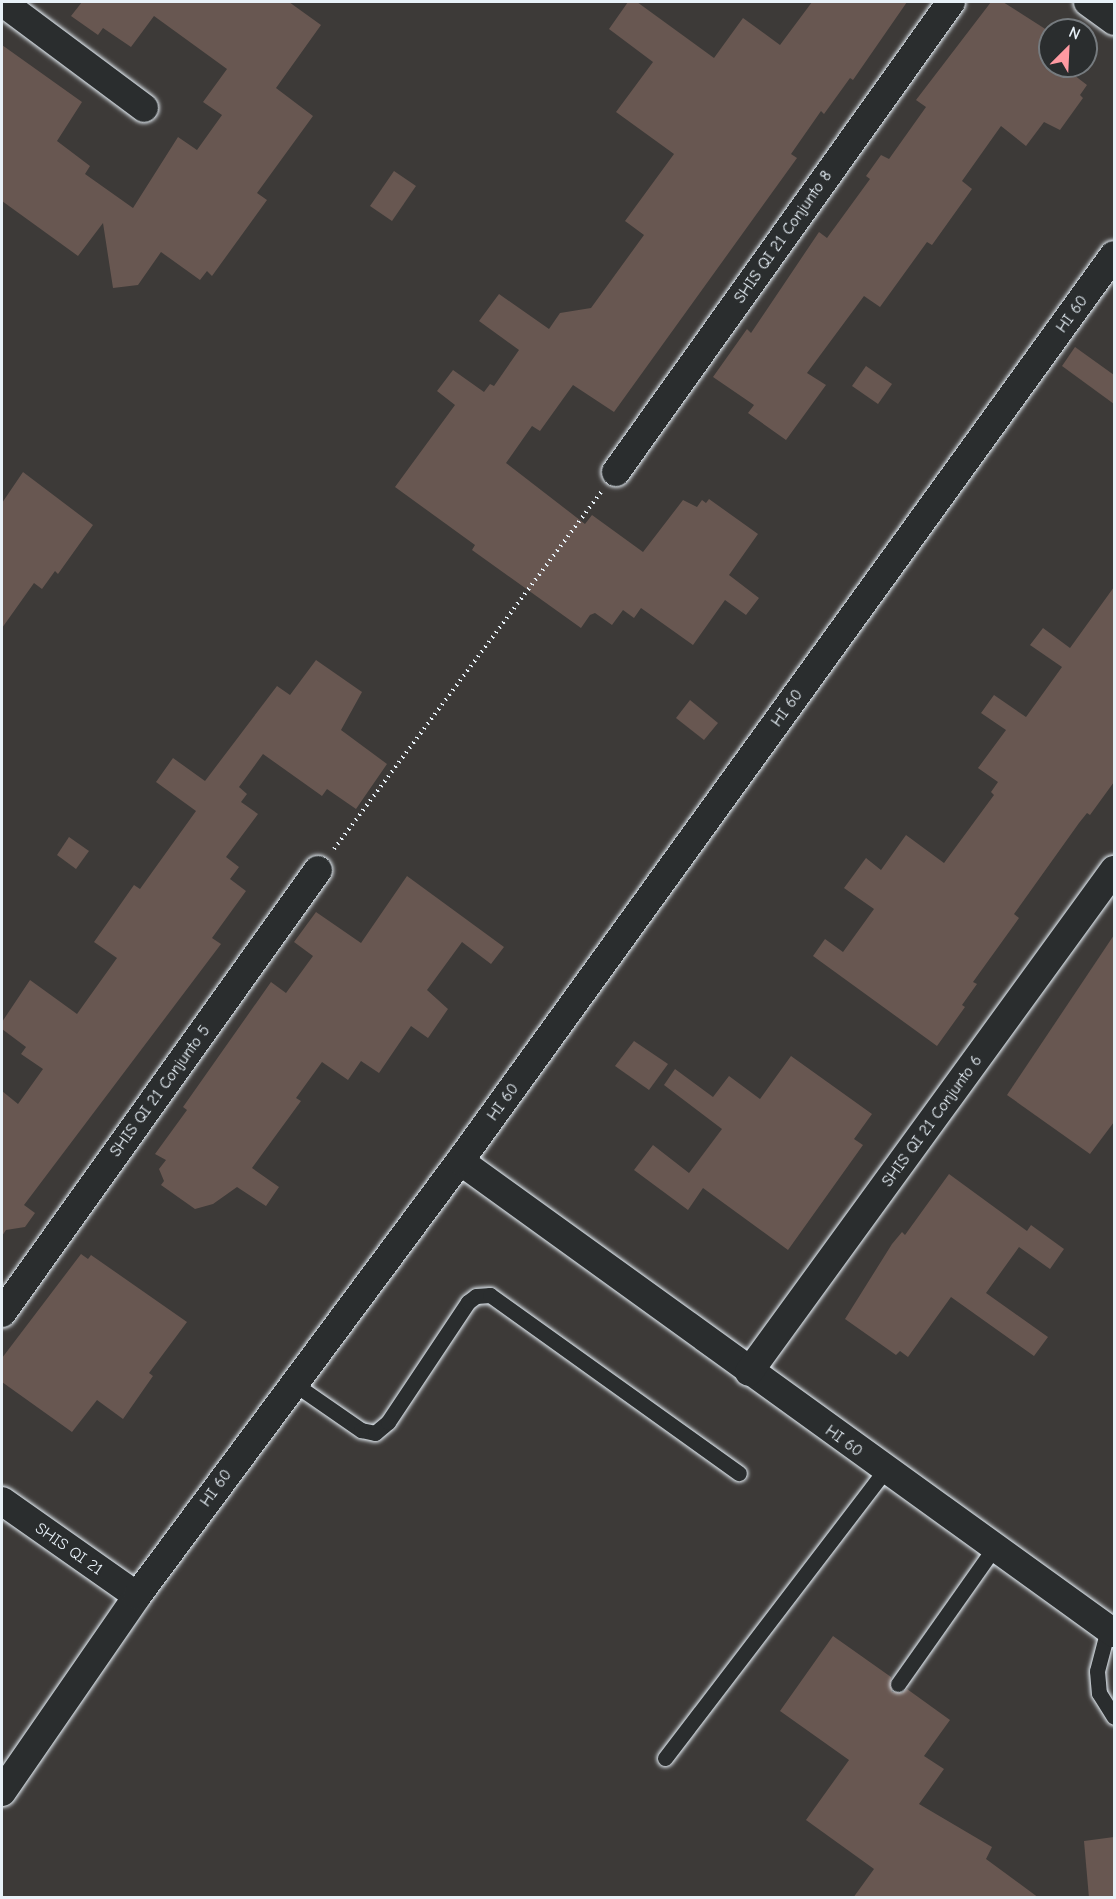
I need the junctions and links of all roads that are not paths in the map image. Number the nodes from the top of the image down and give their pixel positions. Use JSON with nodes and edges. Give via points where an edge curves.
{"nodes":[{"id":1,"x":2,"y":2,"type":"edge"},
{"id":2,"x":951,"y":2,"type":"edge"},
{"id":3,"x":1088,"y":2,"type":"edge"},
{"id":4,"x":1114,"y":21,"type":"edge"},
{"id":5,"x":144,"y":108,"type":"dead end"},
{"id":6,"x":1114,"y":255,"type":"edge"},
{"id":7,"x":616,"y":472,"type":"road end"},
{"id":8,"x":318,"y":870,"type":"road end"},
{"id":9,"x":1114,"y":870,"type":"edge"},
{"id":10,"x":460,"y":1161,"type":"junction"},
{"id":11,"x":2,"y":1313,"type":"edge"},
{"id":12,"x":749,"y":1372,"type":"junction"},
{"id":13,"x":293,"y":1383,"type":"junction"},
{"id":14,"x":885,"y":1470,"type":"junction"},
{"id":15,"x":739,"y":1473,"type":"dead end"},
{"id":16,"x":2,"y":1501,"type":"edge"},
{"id":17,"x":994,"y":1548,"type":"junction"},
{"id":18,"x":137,"y":1596,"type":"junction"},
{"id":19,"x":1111,"y":1631,"type":"edge"},
{"id":20,"x":898,"y":1684,"type":"dead end"},
{"id":21,"x":1114,"y":1717,"type":"edge"},
{"id":22,"x":665,"y":1758,"type":"dead end"},
{"id":23,"x":2,"y":1792,"type":"edge"}],
"edges":[{"from":1,"to":5,"type":"street"},
{"from":2,"to":7,"type":"street","name":"SHIS QI 21 Conjunto 8"},
{"from":3,"to":4,"type":"street"},
{"from":6,"to":10,"type":"street","name":"HI 60"},
{"from":8,"to":11,"type":"street","name":"SHIS QI 21 Conjunto 5"},
{"from":9,"to":12,"type":"street","name":"SHIS QI 21 Conjunto 6"},
{"from":10,"to":12,"type":"street","name":"HI 60"},
{"from":10,"to":13,"type":"street","name":"HI 60"},
{"from":12,"to":14,"type":"street","name":"HI 60"},
{"from":13,"to":15,"type":"lane","via":[[361,1430],[375,1433],[388,1422],[468,1302],[476,1296],[490,1295]]},
{"from":13,"to":18,"type":"street","name":"HI 60"},
{"from":14,"to":17,"type":"street","name":"HI 60"},
{"from":14,"to":22,"type":"lane"},
{"from":16,"to":18,"type":"street","name":"SHIS QI 21"},
{"from":17,"to":19,"type":"street","name":"HI 60"},
{"from":17,"to":20,"type":"lane"},
{"from":18,"to":23,"type":"street","name":"HI 60"},
{"from":19,"to":21,"type":"lane","via":[[1096,1671],[1099,1693]]}]}
